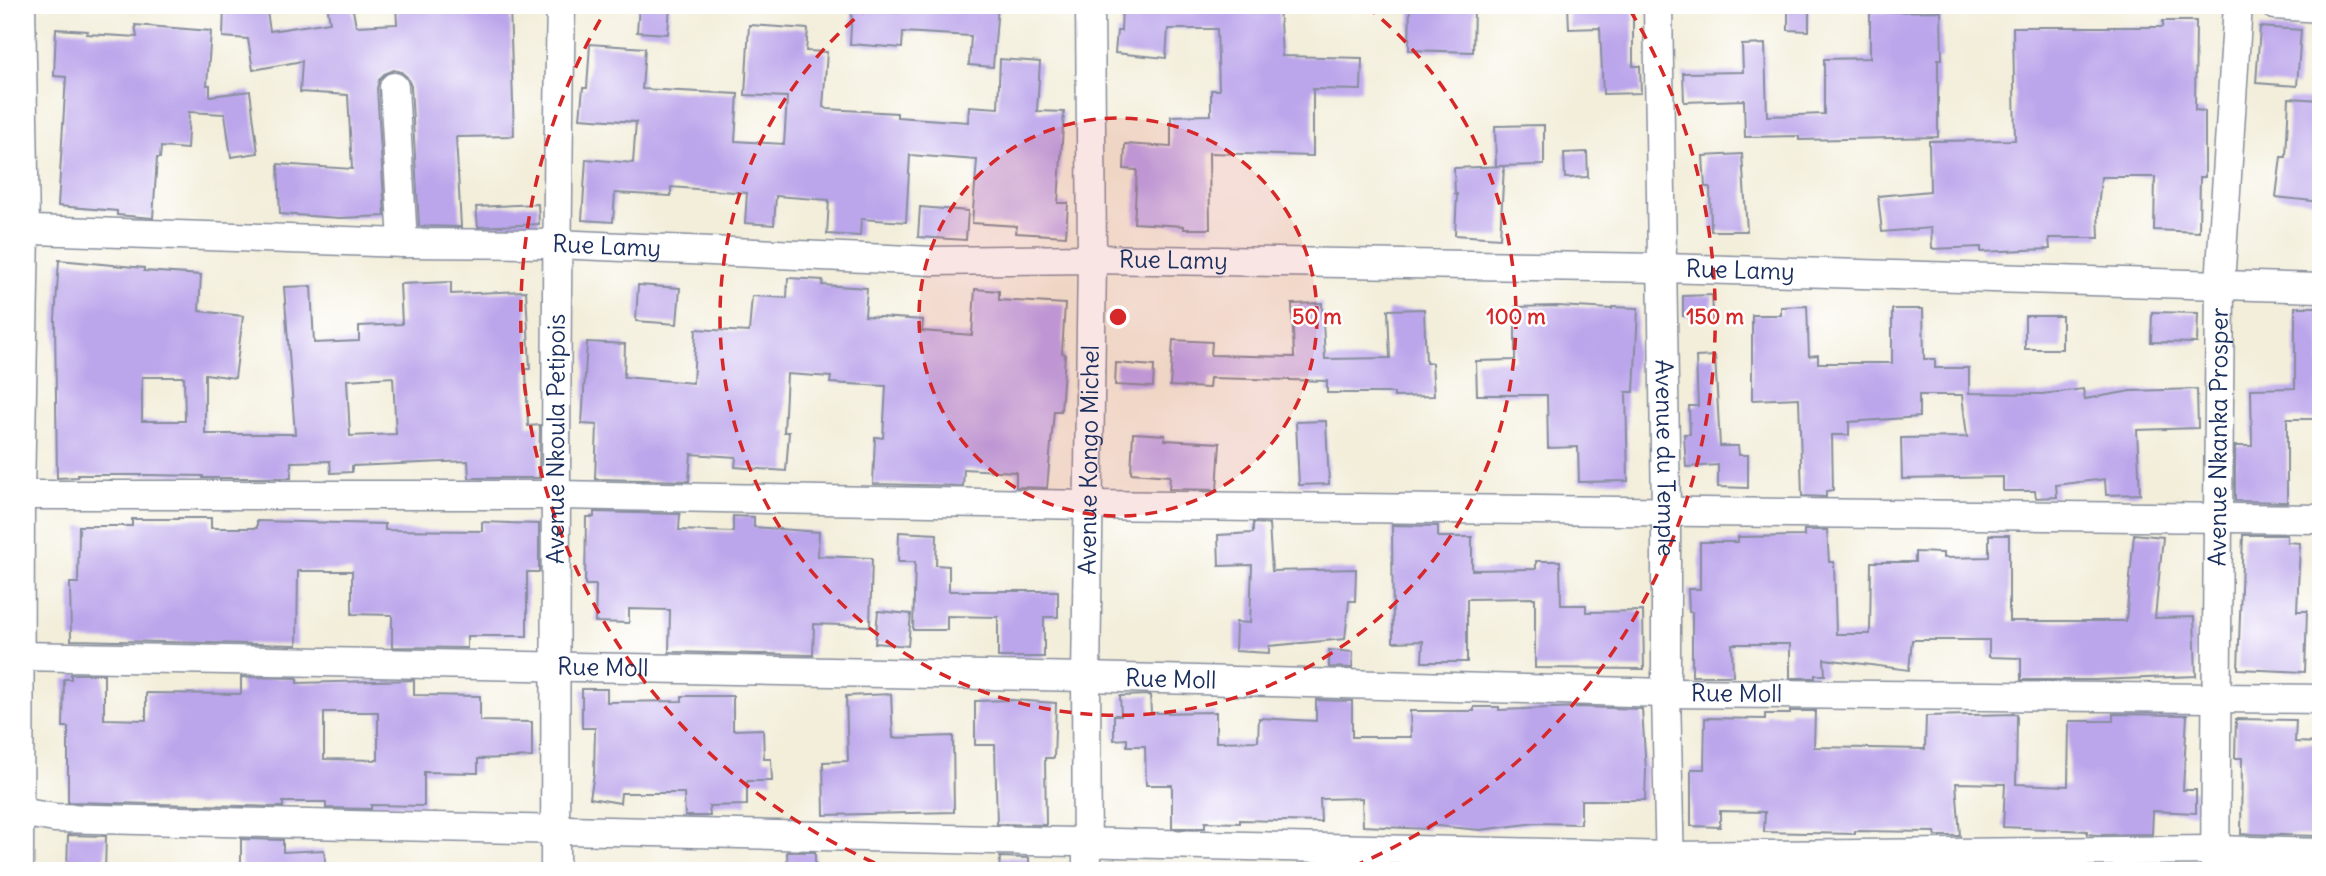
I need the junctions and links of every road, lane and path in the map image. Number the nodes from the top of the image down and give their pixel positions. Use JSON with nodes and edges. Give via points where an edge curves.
{"nodes":[{"id":1,"x":21,"y":5,"type":"edge"},
{"id":2,"x":561,"y":5,"type":"edge"},
{"id":3,"x":1090,"y":5,"type":"edge"},
{"id":4,"x":1658,"y":5,"type":"edge"},
{"id":5,"x":2238,"y":5,"type":"edge"},
{"id":6,"x":2275,"y":5,"type":"edge"},
{"id":7,"x":2321,"y":8,"type":"edge"},
{"id":8,"x":394,"y":87,"type":"dead end"},
{"id":9,"x":15,"y":230,"type":"edge"},
{"id":10,"x":403,"y":243,"type":"junction"},
{"id":11,"x":556,"y":244,"type":"junction"},
{"id":12,"x":1092,"y":259,"type":"junction"},
{"id":13,"x":1663,"y":268,"type":"junction"},
{"id":14,"x":2220,"y":284,"type":"junction"},
{"id":15,"x":2321,"y":288,"type":"edge"},
{"id":16,"x":20,"y":495,"type":"junction"},
{"id":17,"x":558,"y":495,"type":"junction"},
{"id":18,"x":1089,"y":505,"type":"junction"},
{"id":19,"x":1666,"y":510,"type":"junction"},
{"id":20,"x":2217,"y":518,"type":"junction"},
{"id":21,"x":2321,"y":519,"type":"edge"},
{"id":22,"x":19,"y":656,"type":"junction"},
{"id":23,"x":557,"y":667,"type":"junction"},
{"id":24,"x":1086,"y":677,"type":"junction"},
{"id":25,"x":1666,"y":693,"type":"junction"},
{"id":26,"x":2217,"y":698,"type":"junction"},
{"id":27,"x":2321,"y":699,"type":"edge"},
{"id":28,"x":19,"y":813,"type":"junction"},
{"id":29,"x":555,"y":831,"type":"junction"},
{"id":30,"x":1088,"y":843,"type":"junction"},
{"id":31,"x":2321,"y":853,"type":"edge"},
{"id":32,"x":2215,"y":860,"type":"edge"},
{"id":33,"x":1671,"y":864,"type":"edge"},
{"id":34,"x":19,"y":871,"type":"edge"},
{"id":35,"x":555,"y":871,"type":"edge"},
{"id":36,"x":1087,"y":871,"type":"edge"}],
"edges":[{"from":1,"to":9,"type":"street"},
{"from":2,"to":11,"type":"street","name":"Avenue Nkoula Petipois"},
{"from":3,"to":12,"type":"street","name":"Avenue Kongo Michel"},
{"from":4,"to":13,"type":"street","name":"Avenue du Temple"},
{"from":5,"to":14,"type":"street","name":"Avenue Nkanka Prosper"},
{"from":6,"to":7,"type":"street"},
{"from":8,"to":10,"type":"street"},
{"from":9,"to":10,"type":"street","name":"Rue Lamy"},
{"from":9,"to":16,"type":"street"},
{"from":10,"to":11,"type":"street","name":"Rue Lamy"},
{"from":11,"to":12,"type":"street","name":"Rue Lamy","via":[[933,261]]},
{"from":11,"to":17,"type":"street","name":"Avenue Nkoula Petipois"},
{"from":12,"to":13,"type":"street","name":"Rue Lamy"},
{"from":12,"to":18,"type":"street","name":"Avenue Kongo Michel"},
{"from":13,"to":14,"type":"street","name":"Rue Lamy"},
{"from":13,"to":19,"type":"street","name":"Avenue du Temple"},
{"from":14,"to":15,"type":"street","name":"Rue Lamy"},
{"from":14,"to":20,"type":"street","name":"Avenue Nkanka Prosper"},
{"from":16,"to":17,"type":"street"},
{"from":16,"to":22,"type":"street"},
{"from":17,"to":18,"type":"street"},
{"from":17,"to":23,"type":"street","name":"Avenue Nkoula Petipois"},
{"from":18,"to":19,"type":"street"},
{"from":18,"to":24,"type":"street","name":"Avenue Kongo Michel"},
{"from":19,"to":20,"type":"street"},
{"from":19,"to":25,"type":"street","name":"Avenue du Temple"},
{"from":20,"to":21,"type":"street"},
{"from":20,"to":26,"type":"street","name":"Avenue Nkanka Prosper"},
{"from":22,"to":23,"type":"street","name":"Rue Moll"},
{"from":22,"to":28,"type":"street"},
{"from":23,"to":24,"type":"street","name":"Rue Moll"},
{"from":23,"to":29,"type":"street","name":"Avenue Nkoula Petipois"},
{"from":24,"to":25,"type":"street","name":"Rue Moll"},
{"from":24,"to":30,"type":"street","name":"Avenue Kongo Michel"},
{"from":25,"to":26,"type":"street","name":"Rue Moll"},
{"from":25,"to":33,"type":"street","name":"Avenue du Temple"},
{"from":26,"to":27,"type":"street","name":"Rue Moll"},
{"from":26,"to":32,"type":"street","name":"Avenue Nkanka Prosper"},
{"from":28,"to":29,"type":"street","via":[[55,818]]},
{"from":28,"to":34,"type":"street"},
{"from":29,"to":30,"type":"street"},
{"from":29,"to":35,"type":"street","name":"Avenue Nkoula Petipois"},
{"from":30,"to":33,"type":"street"},
{"from":30,"to":36,"type":"street","name":"Avenue Kongo Michel"},
{"from":31,"to":32,"type":"street"},
{"from":32,"to":33,"type":"street"}]}
